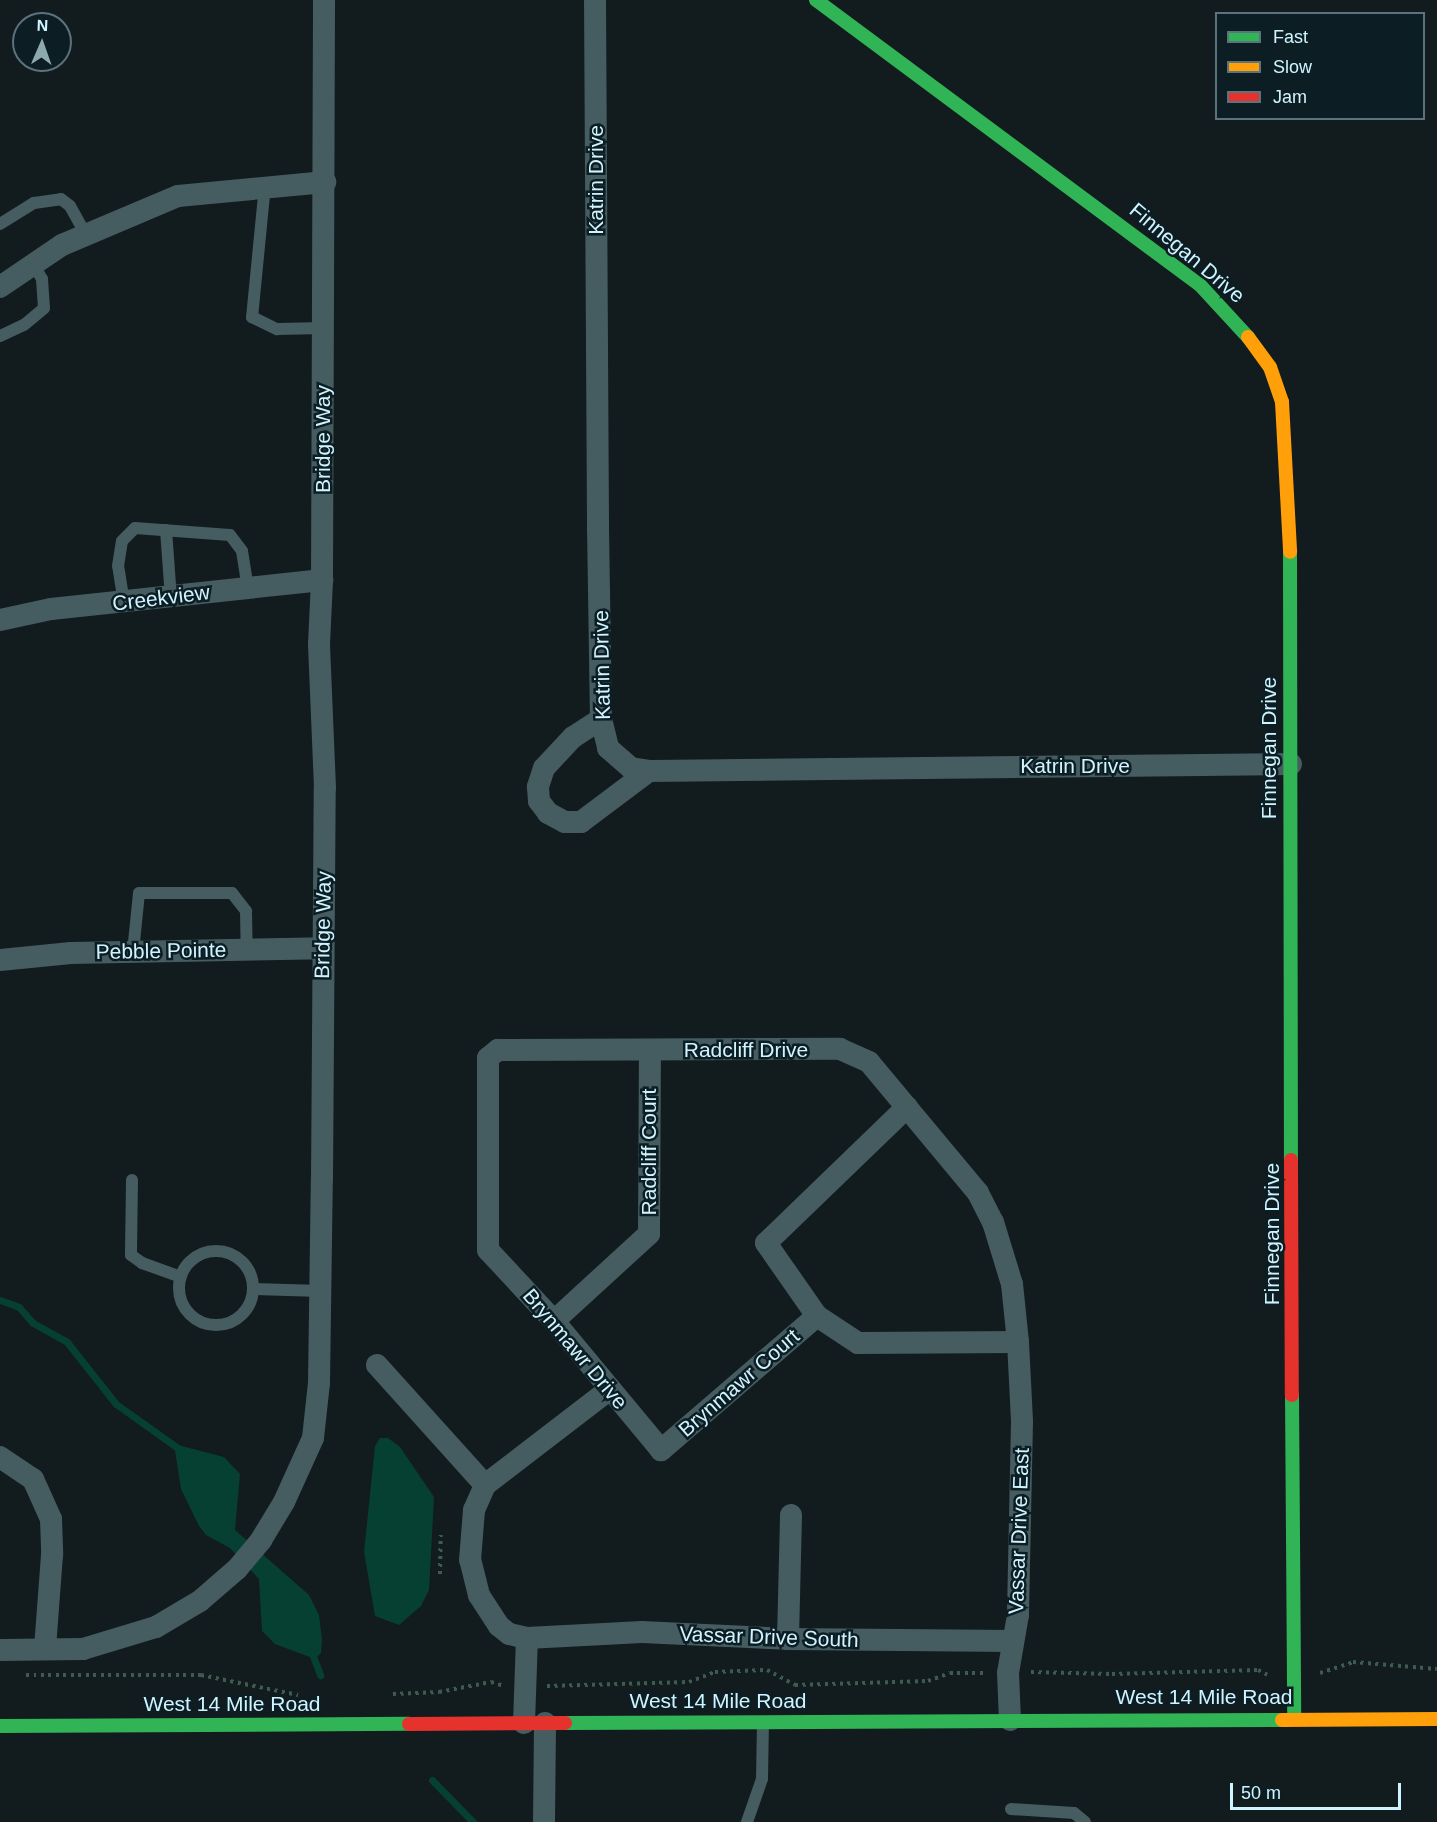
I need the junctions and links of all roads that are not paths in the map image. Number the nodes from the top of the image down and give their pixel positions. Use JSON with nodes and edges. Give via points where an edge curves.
{"nodes":[{"id":1,"x":324,"y":0,"type":"edge"},
{"id":2,"x":595,"y":0,"type":"edge"},
{"id":3,"x":816,"y":0,"type":"edge"},
{"id":4,"x":325,"y":182,"type":"junction"},
{"id":5,"x":265,"y":185,"type":"junction"},
{"id":6,"x":0,"y":224,"type":"edge"},
{"id":7,"x":85,"y":233,"type":"junction"},
{"id":8,"x":33,"y":264,"type":"junction"},
{"id":9,"x":0,"y":287,"type":"edge"},
{"id":10,"x":324,"y":328,"type":"junction"},
{"id":11,"x":0,"y":336,"type":"edge"},
{"id":12,"x":166,"y":530,"type":"junction"},
{"id":13,"x":322,"y":580,"type":"junction"},
{"id":14,"x":248,"y":588,"type":"junction"},
{"id":15,"x":171,"y":598,"type":"junction"},
{"id":16,"x":124,"y":603,"type":"junction"},
{"id":17,"x":0,"y":621,"type":"edge"},
{"id":18,"x":601,"y":719,"type":"junction"},
{"id":19,"x":1290,"y":764,"type":"junction"},
{"id":20,"x":649,"y":771,"type":"junction"},
{"id":21,"x":323,"y":948,"type":"junction"},
{"id":22,"x":247,"y":950,"type":"junction"},
{"id":23,"x":133,"y":952,"type":"junction"},
{"id":24,"x":0,"y":960,"type":"edge"},
{"id":25,"x":650,"y":1050,"type":"junction"},
{"id":26,"x":907,"y":1107,"type":"junction"},
{"id":27,"x":132,"y":1180,"type":"dead end"},
{"id":28,"x":488,"y":1250,"type":"joint"},
{"id":29,"x":181,"y":1277,"type":"junction"},
{"id":30,"x":254,"y":1289,"type":"junction"},
{"id":31,"x":321,"y":1291,"type":"junction"},
{"id":32,"x":817,"y":1316,"type":"junction"},
{"id":33,"x":554,"y":1321,"type":"junction"},
{"id":34,"x":1018,"y":1342,"type":"junction"},
{"id":35,"x":377,"y":1365,"type":"dead end"},
{"id":36,"x":609,"y":1390,"type":"junction"},
{"id":37,"x":661,"y":1450,"type":"joint"},
{"id":38,"x":0,"y":1457,"type":"edge"},
{"id":39,"x":485,"y":1485,"type":"junction"},
{"id":40,"x":791,"y":1515,"type":"dead end"},
{"id":41,"x":527,"y":1638,"type":"junction"},
{"id":42,"x":788,"y":1640,"type":"junction"},
{"id":43,"x":1012,"y":1641,"type":"junction"},
{"id":44,"x":45,"y":1649,"type":"junction"},
{"id":45,"x":0,"y":1650,"type":"edge"},
{"id":46,"x":1294,"y":1718,"type":"junction"},
{"id":47,"x":1437,"y":1719,"type":"edge"},
{"id":48,"x":1010,"y":1720,"type":"junction"},
{"id":49,"x":763,"y":1722,"type":"junction"},
{"id":50,"x":535,"y":1723,"type":"junction"},
{"id":51,"x":0,"y":1726,"type":"edge"},
{"id":52,"x":1011,"y":1809,"type":"dead end"},
{"id":53,"x":544,"y":1822,"type":"edge"},
{"id":54,"x":747,"y":1822,"type":"edge"},
{"id":55,"x":1084,"y":1822,"type":"edge"}],
"edges":[{"from":1,"to":4,"type":"street","name":"Bridge Way"},
{"from":2,"to":18,"type":"street","name":"Katrin Drive"},
{"from":3,"to":19,"type":"street","name":"Finnegan Drive","via":[[1200,285],[1236,321],[1270,367],[1282,402],[1288,462]]},
{"from":4,"to":5,"type":"street"},
{"from":4,"to":10,"type":"street","name":"Bridge Way"},
{"from":5,"to":7,"type":"street","via":[[178,196]]},
{"from":5,"to":10,"type":"lane","via":[[252,317],[277,329]]},
{"from":6,"to":7,"type":"lane","via":[[34,203],[61,199],[70,206]]},
{"from":7,"to":8,"type":"street"},
{"from":8,"to":9,"type":"street"},
{"from":8,"to":11,"type":"lane","via":[[42,279],[44,308],[24,326]]},
{"from":10,"to":13,"type":"street","name":"Bridge Way"},
{"from":12,"to":14,"type":"lane","via":[[230,535],[242,551]]},
{"from":12,"to":15,"type":"lane"},
{"from":12,"to":16,"type":"lane","via":[[135,528],[122,541],[118,566]]},
{"from":13,"to":14,"type":"street","name":"Creekview"},
{"from":13,"to":21,"type":"street","name":"Bridge Way","via":[[319,644],[325,788]]},
{"from":14,"to":15,"type":"street","name":"Creekview"},
{"from":15,"to":16,"type":"street","name":"Creekview"},
{"from":16,"to":17,"type":"street","name":"Creekview","via":[[51,609]]},
{"from":18,"to":20,"type":"street","name":"Katrin Drive","via":[[608,748],[631,768]]},
{"from":18,"to":20,"type":"street","via":[[573,737],[544,768],[538,787],[539,801],[548,813],[565,822],[581,822]]},
{"from":19,"to":20,"type":"street","name":"Katrin Drive"},
{"from":19,"to":46,"type":"street","name":"Finnegan Drive"},
{"from":21,"to":22,"type":"street","name":"Pebble Pointe"},
{"from":21,"to":31,"type":"street","name":"Bridge Way"},
{"from":22,"to":23,"type":"street","name":"Pebble Pointe"},
{"from":22,"to":23,"type":"lane","via":[[246,911],[232,893],[139,893]]},
{"from":23,"to":24,"type":"street","name":"Pebble Pointe"},
{"from":25,"to":26,"type":"street","name":"Radcliff Drive","via":[[840,1050],[870,1062]]},
{"from":25,"to":28,"type":"street","name":"Radcliff Drive","via":[[498,1050],[488,1058]]},
{"from":25,"to":33,"type":"street","name":"Radcliff Court","via":[[649,1234]]},
{"from":26,"to":32,"type":"street","via":[[766,1242]]},
{"from":26,"to":34,"type":"street","name":"Radcliff Drive","via":[[978,1193],[993,1222],[1012,1284]]},
{"from":27,"to":29,"type":"lane","via":[[131,1255]]},
{"from":28,"to":33,"type":"street","name":"Brynmawr Drive"},
{"from":29,"to":30,"type":"lane","via":[[186,1266],[205,1252],[229,1253],[247,1267]]},
{"from":29,"to":30,"type":"lane","via":[[181,1301],[188,1312],[210,1325],[235,1321],[252,1302]]},
{"from":30,"to":31,"type":"lane"},
{"from":31,"to":44,"type":"street","name":"Bridge Way","via":[[319,1383],[313,1438],[284,1502],[261,1540],[237,1569],[200,1601],[156,1627],[83,1649]]},
{"from":32,"to":34,"type":"street","via":[[858,1343]]},
{"from":32,"to":37,"type":"street","name":"Brynmawr Court"},
{"from":33,"to":36,"type":"street","name":"Brynmawr Drive"},
{"from":34,"to":43,"type":"street","name":"Vassar Drive East","via":[[1022,1445],[1018,1616]]},
{"from":35,"to":39,"type":"street"},
{"from":36,"to":37,"type":"street","name":"Brynmawr Drive"},
{"from":36,"to":39,"type":"street"},
{"from":38,"to":44,"type":"street","via":[[28,1474],[45,1498],[51,1519]]},
{"from":39,"to":41,"type":"street","via":[[474,1510],[470,1560],[475,1582],[487,1611],[499,1626],[509,1634]]},
{"from":40,"to":42,"type":"street"},
{"from":41,"to":42,"type":"street","name":"Vassar Drive South","via":[[642,1632]]},
{"from":41,"to":50,"type":"street","via":[[526,1688]]},
{"from":42,"to":43,"type":"street","name":"Vassar Drive South"},
{"from":43,"to":48,"type":"street","name":"Vassar Drive East","via":[[1008,1673]]},
{"from":44,"to":45,"type":"street","name":"Bridge Way"},
{"from":46,"to":47,"type":"street","name":"West 14 Mile Road"},
{"from":46,"to":48,"type":"street","name":"West 14 Mile Road"},
{"from":48,"to":49,"type":"street","name":"West 14 Mile Road"},
{"from":49,"to":50,"type":"street","name":"West 14 Mile Road"},
{"from":49,"to":54,"type":"lane","via":[[762,1779]]},
{"from":50,"to":51,"type":"street","name":"West 14 Mile Road"},
{"from":50,"to":53,"type":"street"},
{"from":52,"to":55,"type":"lane","via":[[1074,1813]]}]}
